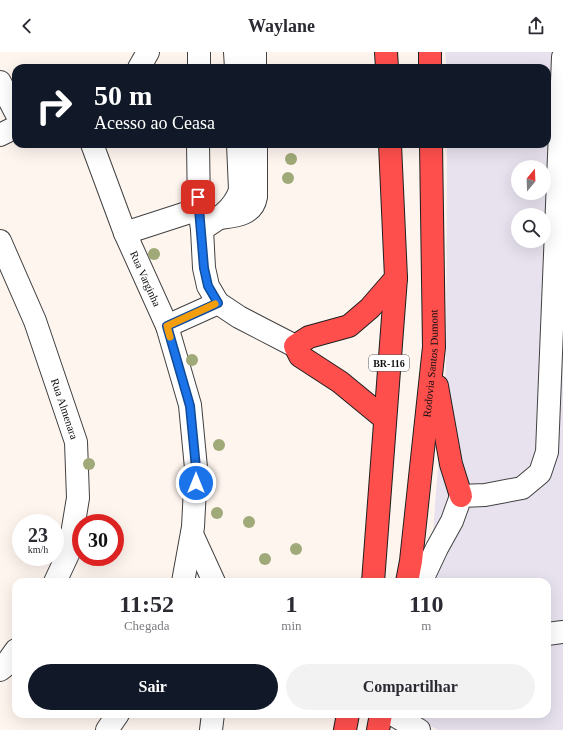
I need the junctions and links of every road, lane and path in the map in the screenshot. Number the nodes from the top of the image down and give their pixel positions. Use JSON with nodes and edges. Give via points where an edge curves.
{"nodes":[{"id":1,"x":148,"y":52,"type":"edge"},
{"id":2,"x":199,"y":52,"type":"edge"},
{"id":3,"x":235,"y":52,"type":"edge"},
{"id":4,"x":254,"y":52,"type":"edge"},
{"id":5,"x":386,"y":52,"type":"edge"},
{"id":6,"x":430,"y":52,"type":"edge"},
{"id":7,"x":563,"y":57,"type":"edge"},
{"id":8,"x":140,"y":64,"type":"edge"},
{"id":9,"x":199,"y":64,"type":"edge"},
{"id":10,"x":236,"y":64,"type":"edge"},
{"id":11,"x":255,"y":64,"type":"edge"},
{"id":12,"x":387,"y":64,"type":"edge"},
{"id":13,"x":430,"y":64,"type":"edge"},
{"id":14,"x":0,"y":82,"type":"edge"},
{"id":15,"x":12,"y":105,"type":"edge"},
{"id":16,"x":12,"y":129,"type":"edge"},
{"id":17,"x":0,"y":136,"type":"edge"},
{"id":18,"x":93,"y":148,"type":"edge"},
{"id":19,"x":198,"y":148,"type":"edge"},
{"id":20,"x":238,"y":148,"type":"edge"},
{"id":21,"x":256,"y":148,"type":"edge"},
{"id":22,"x":390,"y":148,"type":"edge"},
{"id":23,"x":431,"y":148,"type":"edge"},
{"id":24,"x":207,"y":219,"type":"junction"},
{"id":25,"x":125,"y":233,"type":"junction"},
{"id":26,"x":0,"y":242,"type":"edge"},
{"id":27,"x":396,"y":278,"type":"junction"},
{"id":28,"x":218,"y":303,"type":"junction"},
{"id":29,"x":167,"y":326,"type":"junction"},
{"id":30,"x":295,"y":346,"type":"junction"},
{"id":31,"x":434,"y":347,"type":"junction"},
{"id":32,"x":385,"y":419,"type":"junction"},
{"id":33,"x":461,"y":496,"type":"junction"},
{"id":34,"x":192,"y":534,"type":"junction"},
{"id":35,"x":57,"y":578,"type":"edge"},
{"id":36,"x":184,"y":578,"type":"edge"},
{"id":37,"x":212,"y":578,"type":"edge"},
{"id":38,"x":373,"y":578,"type":"edge"},
{"id":39,"x":408,"y":578,"type":"edge"},
{"id":40,"x":423,"y":578,"type":"edge"},
{"id":41,"x":563,"y":632,"type":"edge"},
{"id":42,"x":551,"y":634,"type":"edge"},
{"id":43,"x":12,"y":656,"type":"edge"},
{"id":44,"x":0,"y":670,"type":"edge"},
{"id":45,"x":115,"y":718,"type":"edge"},
{"id":46,"x":212,"y":718,"type":"edge"},
{"id":47,"x":347,"y":718,"type":"edge"},
{"id":48,"x":392,"y":718,"type":"edge"},
{"id":49,"x":107,"y":730,"type":"edge"},
{"id":50,"x":211,"y":730,"type":"edge"},
{"id":51,"x":345,"y":730,"type":"edge"},
{"id":52,"x":378,"y":730,"type":"edge"},
{"id":53,"x":419,"y":730,"type":"edge"}],
"edges":[{"from":1,"to":8,"type":"street"},
{"from":2,"to":9,"type":"street"},
{"from":3,"to":10,"type":"street"},
{"from":4,"to":11,"type":"street"},
{"from":5,"to":12,"type":"highway"},
{"from":6,"to":13,"type":"highway"},
{"from":7,"to":33,"type":"street","via":[[547,452],[540,473],[522,488],[485,495]]},
{"from":14,"to":15,"type":"street"},
{"from":16,"to":17,"type":"street"},
{"from":18,"to":25,"type":"street","name":"Rua Varginha"},
{"from":19,"to":24,"type":"street"},
{"from":20,"to":24,"type":"street","via":[[240,190],[234,203]]},
{"from":21,"to":24,"type":"street","via":[[255,203],[239,215]]},
{"from":22,"to":27,"type":"highway","number":"BR-116"},
{"from":23,"to":31,"type":"highway","name":"Rodovia Santos Dumont"},
{"from":24,"to":25,"type":"street"},
{"from":24,"to":28,"type":"street","via":[[204,268],[208,286]]},
{"from":25,"to":29,"type":"street","name":"Rua Varginha"},
{"from":26,"to":35,"type":"street","name":"Rua Almenara","via":[[35,321],[76,442],[78,498],[69,552]]},
{"from":27,"to":30,"type":"highway","via":[[370,308],[349,326],[309,337]]},
{"from":27,"to":32,"type":"highway","number":"BR-116"},
{"from":28,"to":29,"type":"street"},
{"from":28,"to":30,"type":"street"},
{"from":29,"to":34,"type":"street","name":"Rua Varginha","via":[[190,406],[196,468]]},
{"from":30,"to":32,"type":"highway","via":[[300,356],[340,382]]},
{"from":31,"to":33,"type":"highway","via":[[437,392],[451,464]]},
{"from":31,"to":39,"type":"highway","name":"Rodovia Santos Dumont"},
{"from":32,"to":38,"type":"highway","number":"BR-116"},
{"from":33,"to":40,"type":"street","via":[[452,521]]},
{"from":34,"to":36,"type":"street","name":"Rua Varginha"},
{"from":34,"to":37,"type":"street"},
{"from":41,"to":42,"type":"street"},
{"from":43,"to":44,"type":"street"},
{"from":45,"to":49,"type":"street"},
{"from":46,"to":50,"type":"street"},
{"from":47,"to":51,"type":"highway"},
{"from":48,"to":52,"type":"highway"},
{"from":48,"to":53,"type":"street"}]}
